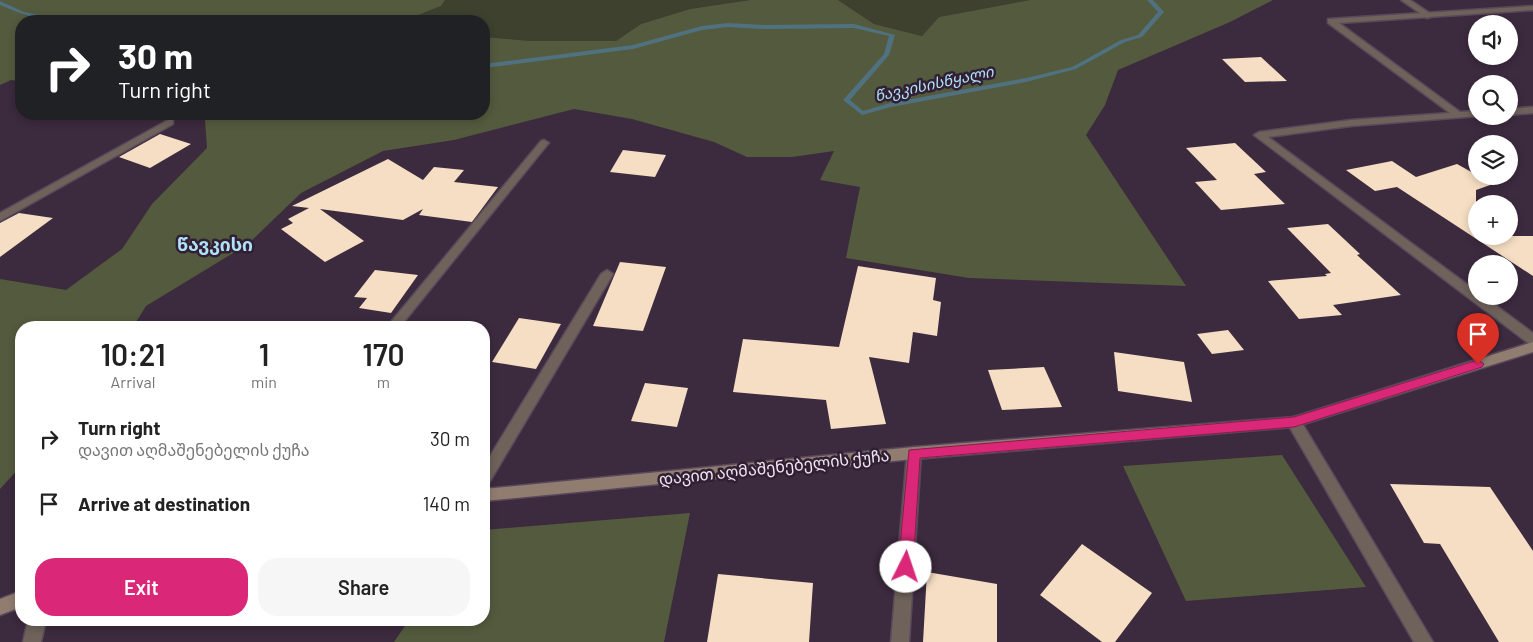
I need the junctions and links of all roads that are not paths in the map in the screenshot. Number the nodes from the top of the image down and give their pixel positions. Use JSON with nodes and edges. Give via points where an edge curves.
{"nodes":[{"id":1,"x":1405,"y":0,"type":"edge"},
{"id":2,"x":1533,"y":8,"type":"edge"},
{"id":3,"x":1430,"y":16,"type":"junction"},
{"id":4,"x":1533,"y":110,"type":"edge"},
{"id":5,"x":1518,"y":111,"type":"edge"},
{"id":6,"x":1468,"y":114,"type":"edge"},
{"id":7,"x":1458,"y":115,"type":"junction"},
{"id":8,"x":170,"y":122,"type":"dead end"},
{"id":9,"x":544,"y":143,"type":"dead end"},
{"id":10,"x":0,"y":218,"type":"edge"},
{"id":11,"x":607,"y":274,"type":"dead end"},
{"id":12,"x":398,"y":321,"type":"edge"},
{"id":13,"x":1533,"y":340,"type":"edge"},
{"id":14,"x":1533,"y":347,"type":"edge"},
{"id":15,"x":1294,"y":422,"type":"junction"},
{"id":16,"x":914,"y":454,"type":"junction"},
{"id":17,"x":490,"y":469,"type":"edge"},
{"id":18,"x":490,"y":494,"type":"edge"},
{"id":19,"x":15,"y":601,"type":"edge"},
{"id":20,"x":0,"y":607,"type":"edge"},
{"id":21,"x":36,"y":626,"type":"edge"},
{"id":22,"x":32,"y":642,"type":"edge"},
{"id":23,"x":900,"y":642,"type":"edge"},
{"id":24,"x":1424,"y":642,"type":"edge"}],
"edges":[{"from":1,"to":3,"type":"street"},
{"from":2,"to":3,"type":"street"},
{"from":3,"to":7,"type":"street","via":[[1331,21]]},
{"from":4,"to":5,"type":"street"},
{"from":6,"to":7,"type":"street"},
{"from":7,"to":13,"type":"street","via":[[1351,123],[1259,135]]},
{"from":8,"to":10,"type":"street"},
{"from":9,"to":12,"type":"street"},
{"from":11,"to":17,"type":"street"},
{"from":14,"to":15,"type":"street","name":"დავით აღმაშენებელის ქუჩა"},
{"from":15,"to":16,"type":"street","name":"დავით აღმაშენებელის ქუჩა"},
{"from":15,"to":24,"type":"street"},
{"from":16,"to":18,"type":"street","name":"დავით აღმაშენებელის ქუჩა"},
{"from":16,"to":23,"type":"street"},
{"from":19,"to":20,"type":"street"},
{"from":21,"to":22,"type":"street"}]}
